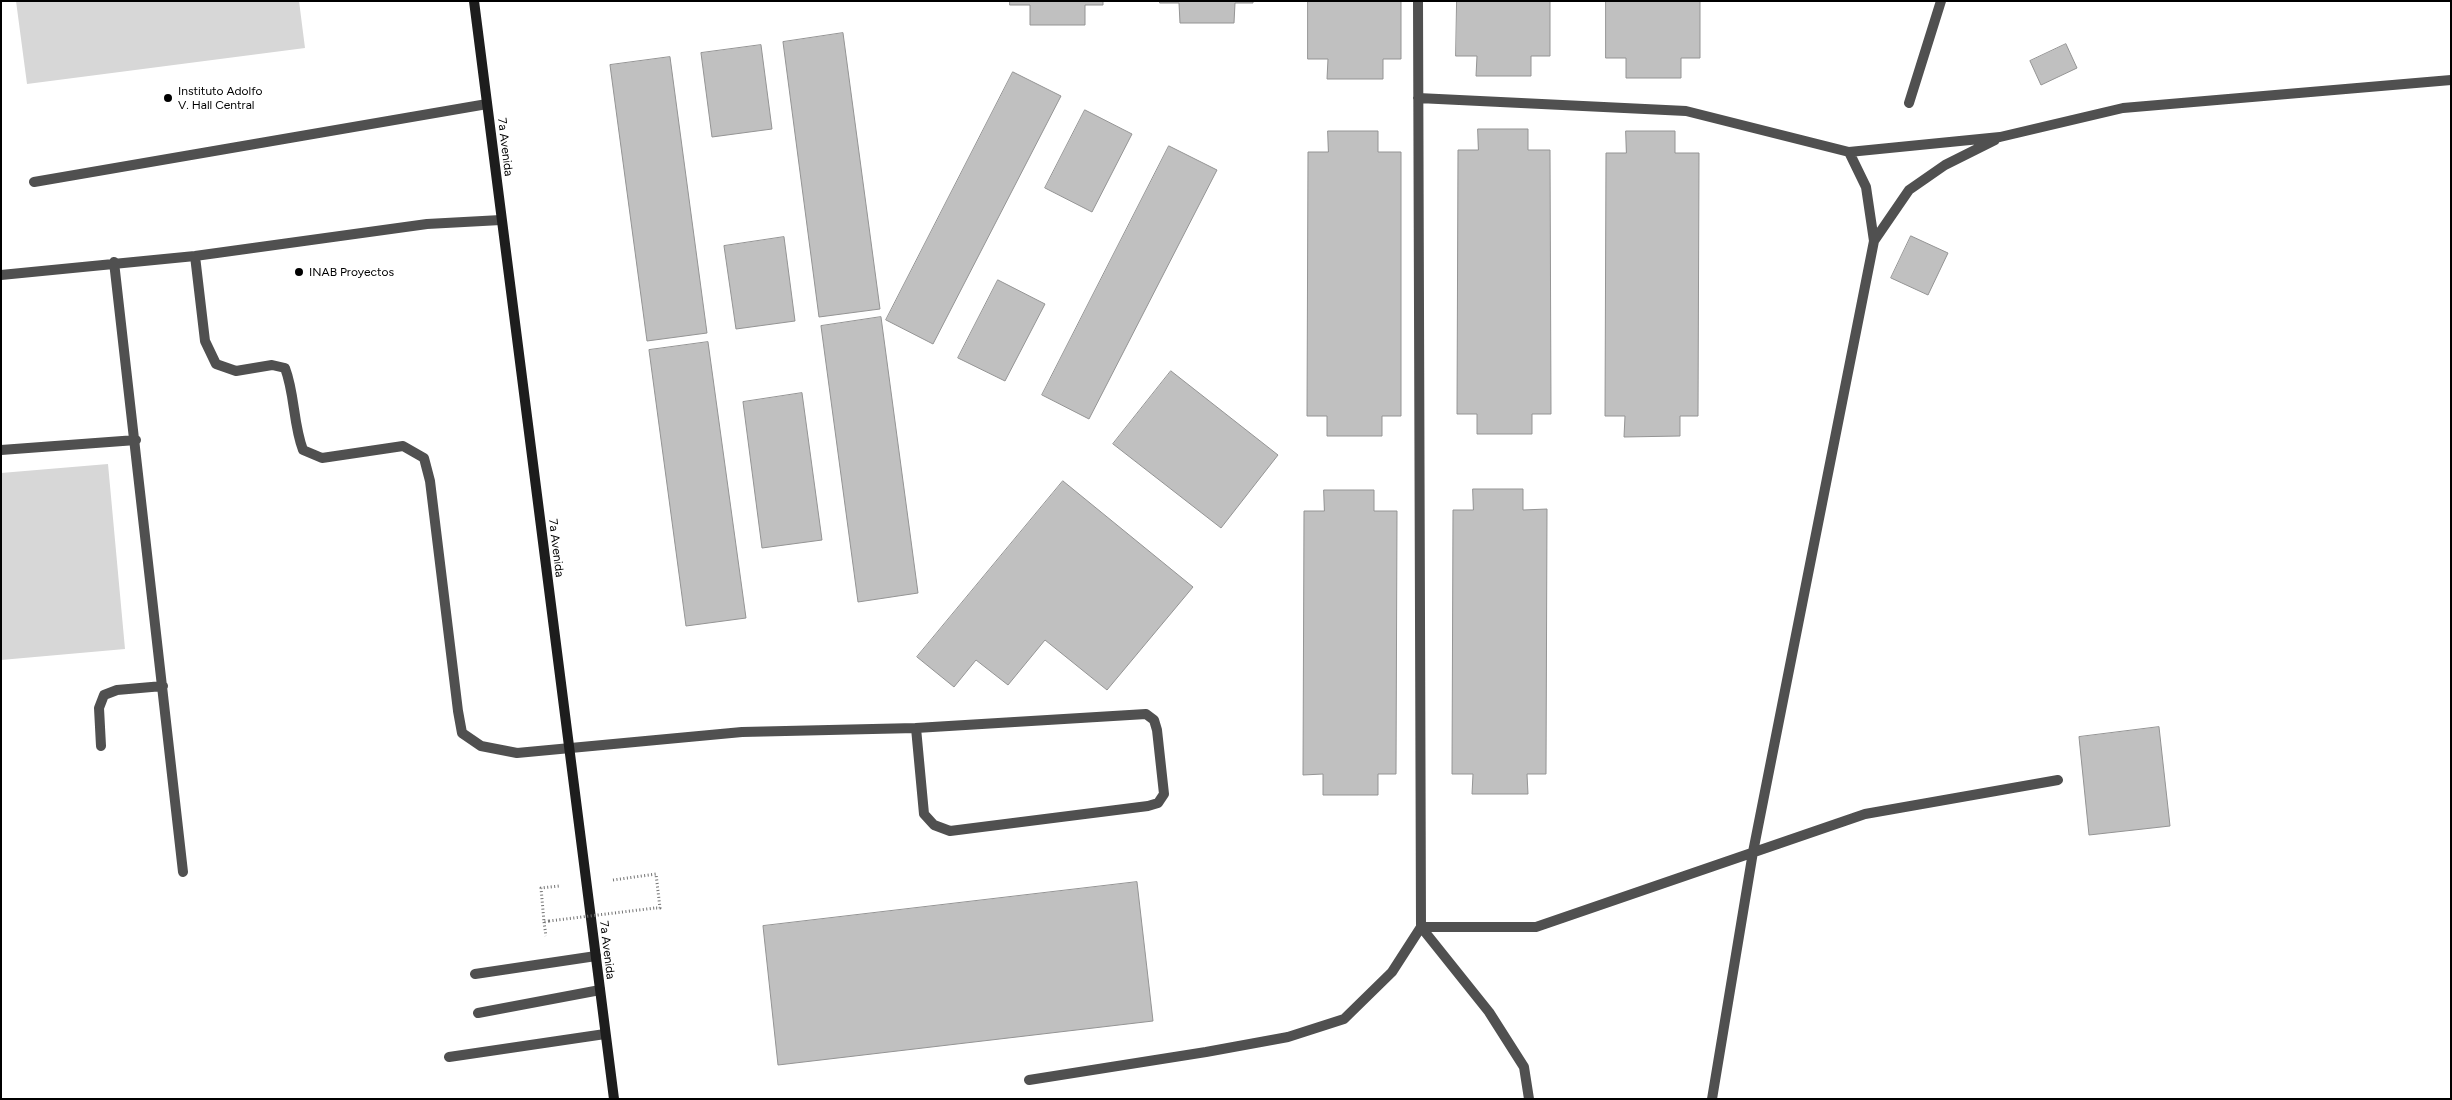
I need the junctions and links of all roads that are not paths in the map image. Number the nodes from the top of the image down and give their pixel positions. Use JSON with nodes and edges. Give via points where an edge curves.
{"nodes":[{"id":1,"x":474,"y":1,"type":"edge"},
{"id":2,"x":1418,"y":1,"type":"edge"},
{"id":3,"x":1940,"y":1,"type":"edge"},
{"id":4,"x":2451,"y":80,"type":"edge"},
{"id":5,"x":1418,"y":98,"type":"junction"},
{"id":6,"x":1909,"y":103,"type":"dead end"},
{"id":7,"x":487,"y":104,"type":"junction"},
{"id":8,"x":2000,"y":137,"type":"junction"},
{"id":9,"x":1849,"y":152,"type":"junction"},
{"id":10,"x":34,"y":182,"type":"dead end"},
{"id":11,"x":502,"y":220,"type":"junction"},
{"id":12,"x":1874,"y":241,"type":"junction"},
{"id":13,"x":194,"y":256,"type":"junction"},
{"id":14,"x":114,"y":262,"type":"junction"},
{"id":15,"x":1,"y":275,"type":"edge"},
{"id":16,"x":136,"y":440,"type":"junction"},
{"id":17,"x":1,"y":450,"type":"edge"},
{"id":18,"x":163,"y":686,"type":"junction"},
{"id":19,"x":916,"y":728,"type":"junction"},
{"id":20,"x":101,"y":746,"type":"dead end"},
{"id":21,"x":569,"y":747,"type":"junction"},
{"id":22,"x":2058,"y":780,"type":"dead end"},
{"id":23,"x":1753,"y":852,"type":"junction"},
{"id":24,"x":183,"y":872,"type":"dead end"},
{"id":25,"x":1421,"y":927,"type":"junction"},
{"id":26,"x":596,"y":956,"type":"junction"},
{"id":27,"x":474,"y":974,"type":"dead end"},
{"id":28,"x":600,"y":990,"type":"junction"},
{"id":29,"x":478,"y":1013,"type":"dead end"},
{"id":30,"x":606,"y":1034,"type":"junction"},
{"id":31,"x":449,"y":1057,"type":"dead end"},
{"id":32,"x":1029,"y":1080,"type":"dead end"},
{"id":33,"x":614,"y":1099,"type":"edge"},
{"id":34,"x":1529,"y":1099,"type":"edge"},
{"id":35,"x":1712,"y":1099,"type":"edge"}],
"edges":[{"from":1,"to":7,"type":"main road","name":"7a Avenida"},
{"from":2,"to":5,"type":"lane"},
{"from":3,"to":6,"type":"lane"},
{"from":4,"to":8,"type":"lane","via":[[2123,108]]},
{"from":5,"to":9,"type":"lane","via":[[1686,111]]},
{"from":5,"to":25,"type":"lane"},
{"from":7,"to":10,"type":"lane"},
{"from":7,"to":11,"type":"main road","name":"7a Avenida"},
{"from":8,"to":9,"type":"lane"},
{"from":8,"to":12,"type":"lane","via":[[1945,165],[1909,190]]},
{"from":9,"to":12,"type":"lane","via":[[1866,188]]},
{"from":11,"to":13,"type":"lane","via":[[428,224]]},
{"from":11,"to":21,"type":"main road","name":"7a Avenida"},
{"from":12,"to":23,"type":"lane"},
{"from":13,"to":14,"type":"lane"},
{"from":13,"to":21,"type":"lane","via":[[205,341],[216,364],[236,371],[272,365],[284,368],[290,382],[297,434],[304,450],[322,458],[403,446],[424,458],[430,481],[462,733],[481,746],[517,753]]},
{"from":14,"to":15,"type":"lane"},
{"from":14,"to":16,"type":"lane"},
{"from":16,"to":17,"type":"lane"},
{"from":16,"to":18,"type":"lane"},
{"from":18,"to":20,"type":"lane","via":[[117,690],[104,695],[99,708]]},
{"from":18,"to":24,"type":"lane"},
{"from":19,"to":19,"type":"lane","via":[[924,814],[934,825],[950,830],[1148,806],[1158,803],[1164,794],[1157,730],[1154,720],[1146,714]]},
{"from":19,"to":21,"type":"lane","via":[[742,732]]},
{"from":21,"to":26,"type":"main road","name":"7a Avenida"},
{"from":22,"to":23,"type":"lane","via":[[1865,814]]},
{"from":23,"to":25,"type":"lane","via":[[1536,927]]},
{"from":23,"to":35,"type":"lane"},
{"from":25,"to":32,"type":"lane","via":[[1392,972],[1344,1019],[1288,1037]]},
{"from":25,"to":34,"type":"lane","via":[[1489,1012],[1524,1068]]},
{"from":26,"to":27,"type":"lane"},
{"from":26,"to":28,"type":"main road","name":"7a Avenida"},
{"from":28,"to":29,"type":"lane"},
{"from":28,"to":30,"type":"main road","name":"7a Avenida"},
{"from":30,"to":31,"type":"lane"},
{"from":30,"to":33,"type":"main road","name":"7a Avenida"}]}
